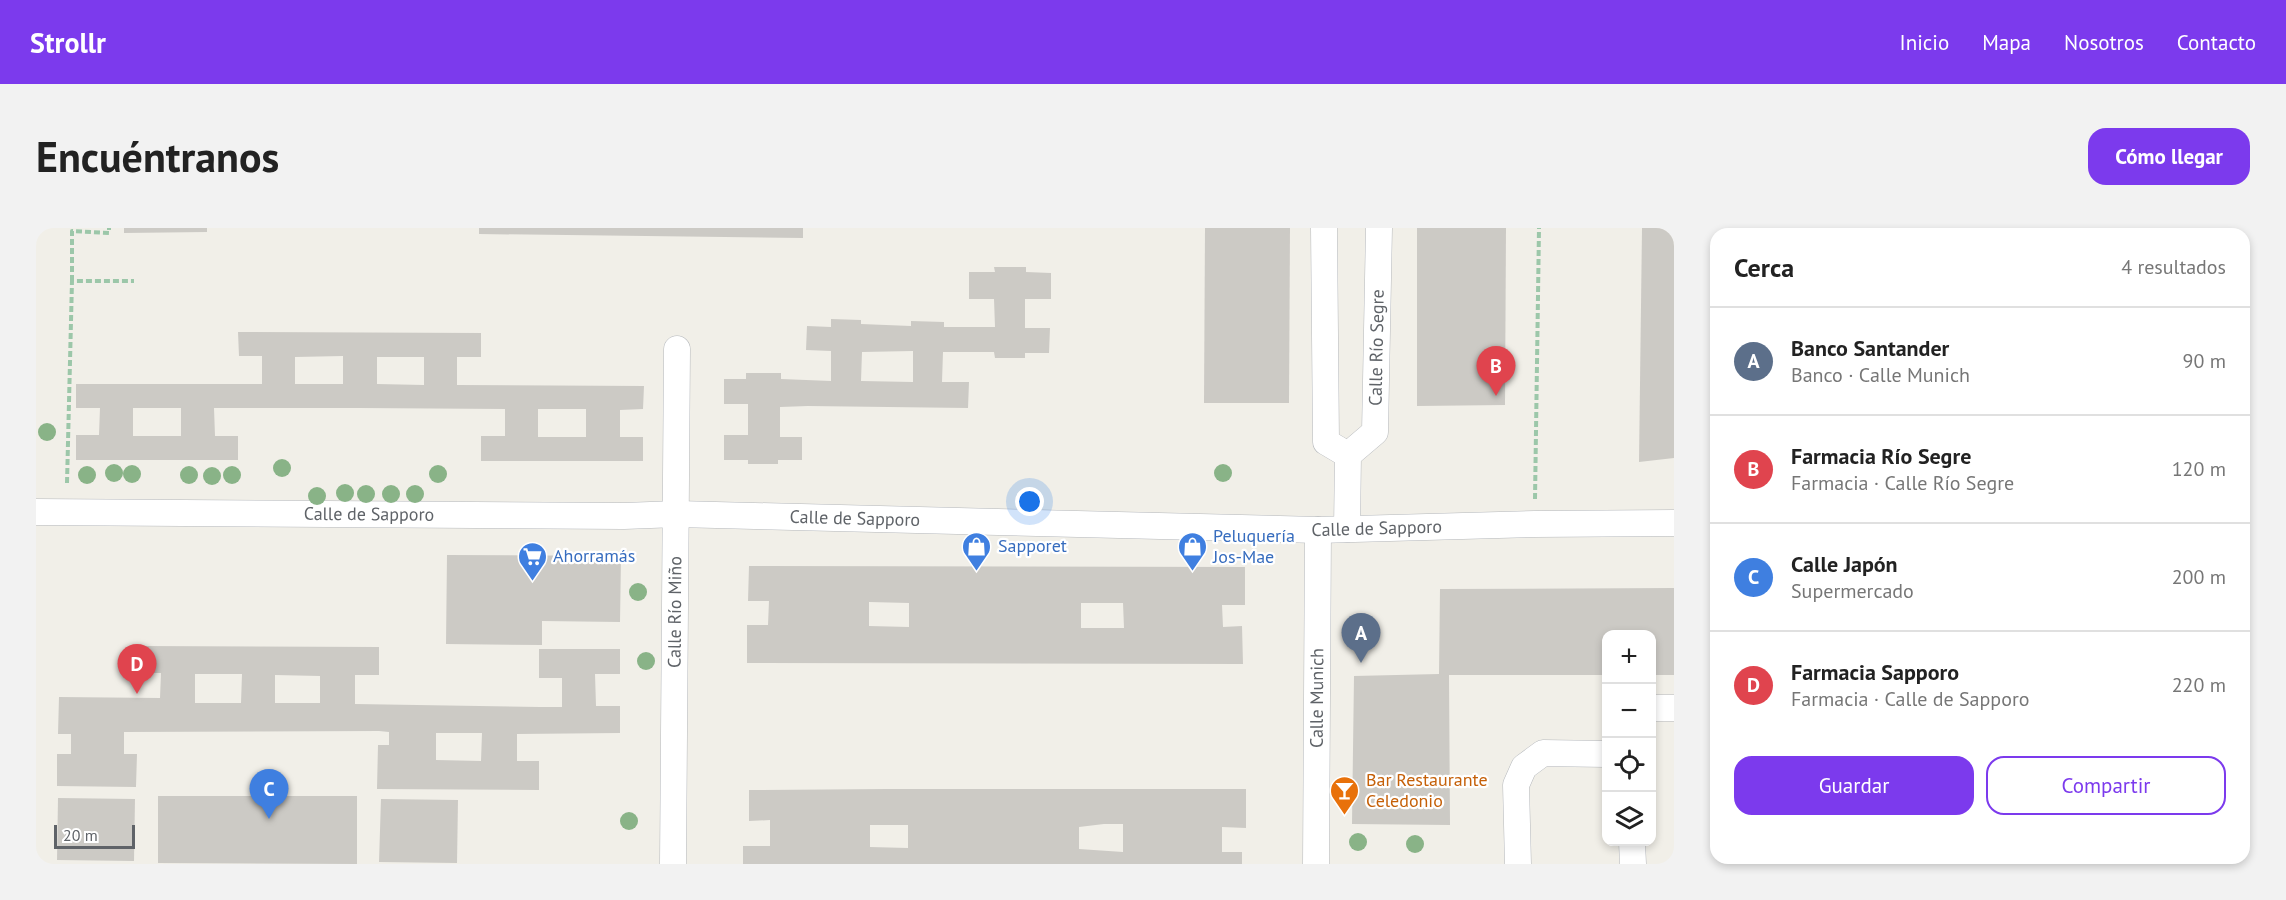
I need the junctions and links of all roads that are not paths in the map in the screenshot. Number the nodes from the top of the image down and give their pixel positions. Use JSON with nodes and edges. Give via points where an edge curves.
{"nodes":[{"id":1,"x":1324,"y":228,"type":"edge"},
{"id":2,"x":1379,"y":228,"type":"edge"},
{"id":3,"x":677,"y":355,"type":"dead end"},
{"id":4,"x":1348,"y":455,"type":"junction"},
{"id":5,"x":36,"y":512,"type":"edge"},
{"id":6,"x":676,"y":514,"type":"junction"},
{"id":7,"x":1674,"y":523,"type":"edge"},
{"id":8,"x":1318,"y":530,"type":"junction"},
{"id":9,"x":1347,"y":530,"type":"junction"},
{"id":10,"x":1656,"y":708,"type":"edge"},
{"id":11,"x":1674,"y":708,"type":"edge"},
{"id":12,"x":1602,"y":754,"type":"edge"},
{"id":13,"x":1632,"y":846,"type":"edge"},
{"id":14,"x":673,"y":864,"type":"edge"},
{"id":15,"x":1316,"y":864,"type":"edge"},
{"id":16,"x":1518,"y":864,"type":"edge"},
{"id":17,"x":1633,"y":864,"type":"edge"}],
"edges":[{"from":1,"to":4,"type":"street","via":[[1326,442]]},
{"from":2,"to":4,"type":"street","name":"Calle Río Segre","via":[[1376,432]]},
{"from":3,"to":6,"type":"street","name":"Calle Río Miño"},
{"from":4,"to":9,"type":"street"},
{"from":5,"to":6,"type":"street","name":"Calle de Sapporo"},
{"from":6,"to":8,"type":"street","name":"Calle de Sapporo"},
{"from":6,"to":14,"type":"street","name":"Calle Río Miño"},
{"from":7,"to":9,"type":"street","name":"Calle de Sapporo"},
{"from":8,"to":9,"type":"street","name":"Calle de Sapporo"},
{"from":8,"to":15,"type":"street","name":"Calle Munich"},
{"from":10,"to":11,"type":"street"},
{"from":12,"to":16,"type":"street","via":[[1543,753],[1524,767],[1516,785]]},
{"from":13,"to":17,"type":"street"}]}
